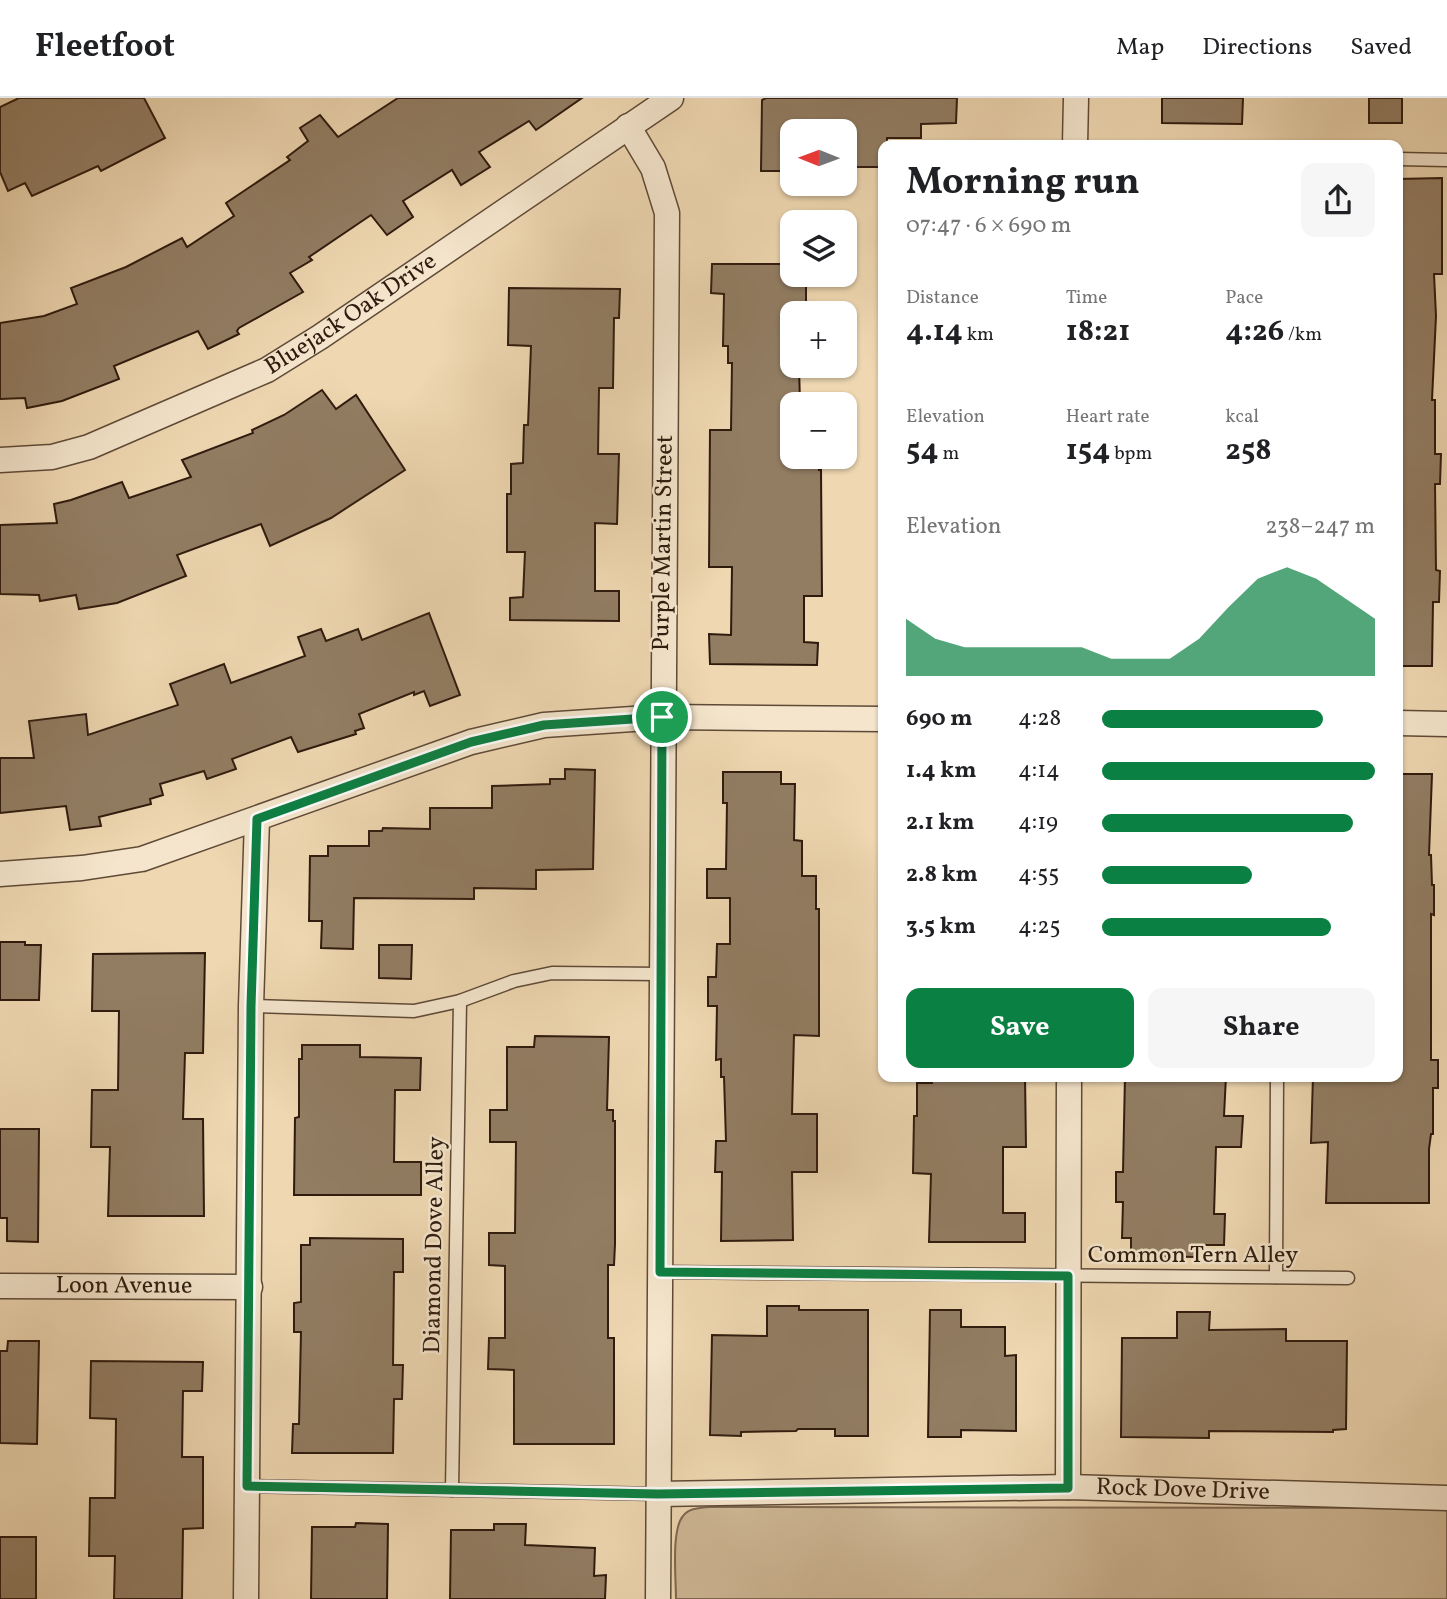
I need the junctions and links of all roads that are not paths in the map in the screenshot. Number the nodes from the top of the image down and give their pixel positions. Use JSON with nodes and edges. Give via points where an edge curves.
{"nodes":[{"id":1,"x":671,"y":98,"type":"edge"},
{"id":2,"x":1076,"y":98,"type":"edge"},
{"id":3,"x":628,"y":126,"type":"junction"},
{"id":4,"x":1074,"y":140,"type":"edge"},
{"id":5,"x":1403,"y":159,"type":"edge"},
{"id":6,"x":1447,"y":160,"type":"edge"},
{"id":7,"x":0,"y":460,"type":"edge"},
{"id":8,"x":662,"y":717,"type":"junction"},
{"id":9,"x":878,"y":719,"type":"edge"},
{"id":10,"x":1403,"y":723,"type":"edge"},
{"id":11,"x":1447,"y":724,"type":"edge"},
{"id":12,"x":257,"y":819,"type":"junction"},
{"id":13,"x":0,"y":874,"type":"edge"},
{"id":14,"x":662,"y":974,"type":"junction"},
{"id":15,"x":460,"y":1001,"type":"junction"},
{"id":16,"x":251,"y":1006,"type":"junction"},
{"id":17,"x":1069,"y":1082,"type":"edge"},
{"id":18,"x":1277,"y":1082,"type":"edge"},
{"id":19,"x":660,"y":1272,"type":"junction"},
{"id":20,"x":1068,"y":1276,"type":"junction"},
{"id":21,"x":1276,"y":1277,"type":"junction"},
{"id":22,"x":1348,"y":1278,"type":"dead end"},
{"id":23,"x":0,"y":1286,"type":"edge"},
{"id":24,"x":250,"y":1287,"type":"junction"},
{"id":25,"x":247,"y":1486,"type":"junction"},
{"id":26,"x":1068,"y":1488,"type":"junction"},
{"id":27,"x":452,"y":1490,"type":"junction"},
{"id":28,"x":658,"y":1494,"type":"junction"},
{"id":29,"x":1447,"y":1498,"type":"edge"},
{"id":30,"x":246,"y":1599,"type":"edge"},
{"id":31,"x":658,"y":1599,"type":"edge"}],
"edges":[{"from":1,"to":3,"type":"street","name":"Bluejack Oak Drive"},
{"from":2,"to":4,"type":"street"},
{"from":3,"to":7,"type":"street","name":"Bluejack Oak Drive","via":[[267,370],[89,447],[52,457]]},
{"from":3,"to":8,"type":"street","name":"Purple Martin Street","via":[[653,168],[667,214]]},
{"from":5,"to":6,"type":"lane"},
{"from":8,"to":9,"type":"street"},
{"from":8,"to":12,"type":"street","via":[[544,725],[471,742]]},
{"from":8,"to":14,"type":"street","name":"Purple Martin Street"},
{"from":10,"to":11,"type":"street"},
{"from":12,"to":13,"type":"street","via":[[142,859],[82,869]]},
{"from":12,"to":16,"type":"street"},
{"from":14,"to":15,"type":"lane","via":[[552,973]]},
{"from":14,"to":19,"type":"street","name":"Purple Martin Street"},
{"from":15,"to":16,"type":"lane","via":[[414,1011]]},
{"from":15,"to":27,"type":"lane","name":"Diamond Dove Alley"},
{"from":16,"to":24,"type":"street"},
{"from":17,"to":20,"type":"street"},
{"from":18,"to":21,"type":"lane"},
{"from":19,"to":20,"type":"lane","name":"Common Tern Alley"},
{"from":19,"to":28,"type":"street","name":"Purple Martin Street"},
{"from":20,"to":21,"type":"lane","name":"Common Tern Alley"},
{"from":20,"to":26,"type":"street"},
{"from":21,"to":22,"type":"lane","name":"Common Tern Alley"},
{"from":23,"to":24,"type":"street","name":"Loon Avenue"},
{"from":24,"to":25,"type":"street"},
{"from":25,"to":27,"type":"lane","name":"Rock Dove Drive"},
{"from":25,"to":30,"type":"street"},
{"from":26,"to":28,"type":"street","name":"Rock Dove Drive"},
{"from":26,"to":29,"type":"street","name":"Rock Dove Drive"},
{"from":27,"to":28,"type":"lane","name":"Rock Dove Drive"},
{"from":28,"to":31,"type":"street","name":"Purple Martin Street"}]}
